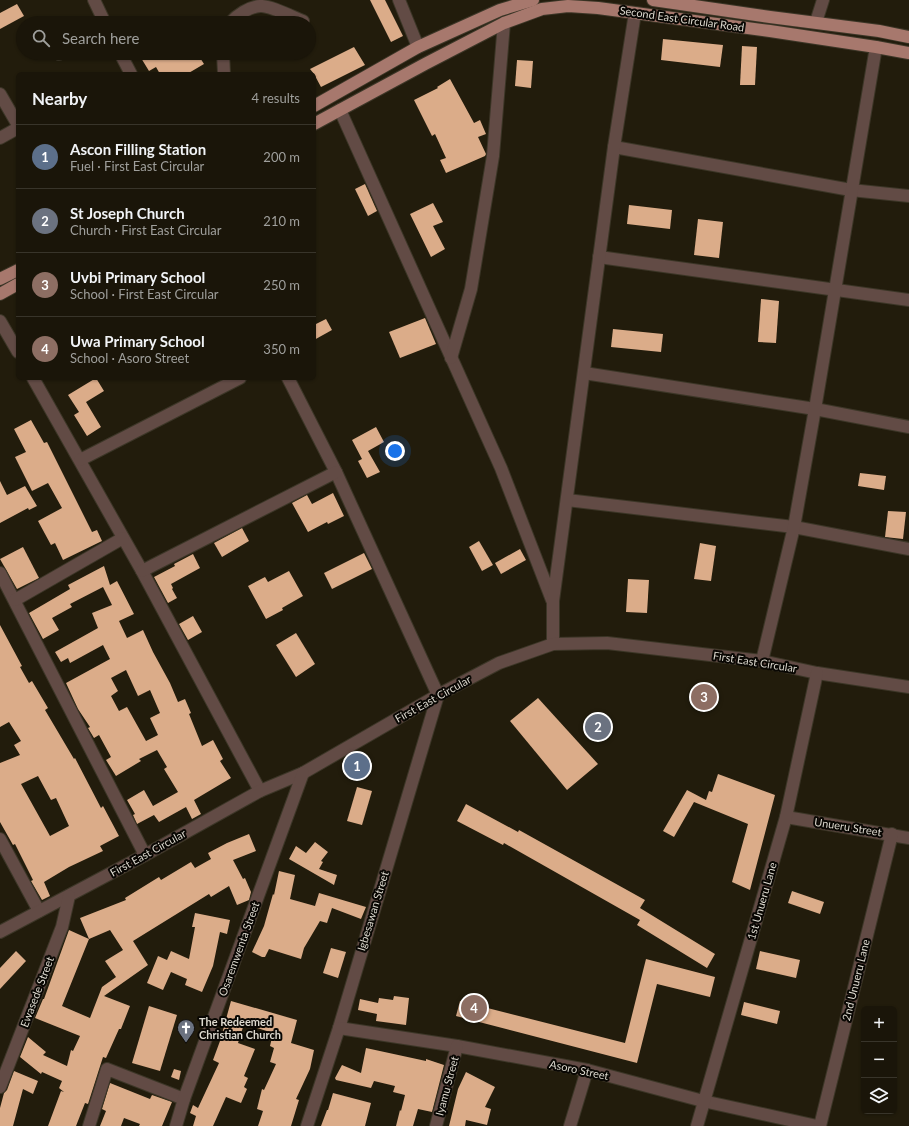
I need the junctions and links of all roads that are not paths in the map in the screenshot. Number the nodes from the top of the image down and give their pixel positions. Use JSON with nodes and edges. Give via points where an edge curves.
{"nodes":[{"id":1,"x":94,"y":0,"type":"edge"},
{"id":2,"x":399,"y":0,"type":"edge"},
{"id":3,"x":533,"y":0,"type":"edge"},
{"id":4,"x":653,"y":0,"type":"edge"},
{"id":5,"x":823,"y":0,"type":"edge"},
{"id":6,"x":635,"y":13,"type":"junction"},
{"id":7,"x":102,"y":16,"type":"edge"},
{"id":8,"x":237,"y":16,"type":"edge"},
{"id":9,"x":290,"y":16,"type":"edge"},
{"id":10,"x":816,"y":22,"type":"junction"},
{"id":11,"x":504,"y":23,"type":"junction"},
{"id":12,"x":909,"y":37,"type":"edge"},
{"id":13,"x":418,"y":47,"type":"junction"},
{"id":14,"x":876,"y":47,"type":"junction"},
{"id":15,"x":909,"y":53,"type":"edge"},
{"id":16,"x":124,"y":60,"type":"edge"},
{"id":17,"x":223,"y":60,"type":"edge"},
{"id":18,"x":130,"y":72,"type":"edge"},
{"id":19,"x":224,"y":72,"type":"edge"},
{"id":20,"x":0,"y":94,"type":"edge"},
{"id":21,"x":316,"y":105,"type":"edge"},
{"id":22,"x":340,"y":110,"type":"junction"},
{"id":23,"x":16,"y":123,"type":"edge"},
{"id":24,"x":316,"y":123,"type":"edge"},
{"id":25,"x":16,"y":128,"type":"edge"},
{"id":26,"x":0,"y":138,"type":"edge"},
{"id":27,"x":614,"y":147,"type":"junction"},
{"id":28,"x":851,"y":190,"type":"junction"},
{"id":29,"x":909,"y":196,"type":"edge"},
{"id":30,"x":599,"y":257,"type":"junction"},
{"id":31,"x":16,"y":271,"type":"edge"},
{"id":32,"x":0,"y":279,"type":"edge"},
{"id":33,"x":16,"y":285,"type":"edge"},
{"id":34,"x":835,"y":290,"type":"junction"},
{"id":35,"x":0,"y":294,"type":"edge"},
{"id":36,"x":909,"y":300,"type":"edge"},
{"id":37,"x":0,"y":321,"type":"edge"},
{"id":38,"x":16,"y":349,"type":"edge"},
{"id":39,"x":451,"y":358,"type":"junction"},
{"id":40,"x":584,"y":373,"type":"junction"},
{"id":41,"x":34,"y":380,"type":"edge"},
{"id":42,"x":236,"y":380,"type":"edge"},
{"id":43,"x":289,"y":380,"type":"edge"},
{"id":44,"x":815,"y":409,"type":"junction"},
{"id":45,"x":909,"y":427,"type":"edge"},
{"id":46,"x":80,"y":460,"type":"junction"},
{"id":47,"x":336,"y":472,"type":"junction"},
{"id":48,"x":567,"y":500,"type":"junction"},
{"id":49,"x":794,"y":527,"type":"junction"},
{"id":50,"x":123,"y":538,"type":"junction"},
{"id":51,"x":909,"y":549,"type":"edge"},
{"id":52,"x":142,"y":571,"type":"junction"},
{"id":53,"x":0,"y":573,"type":"edge"},
{"id":54,"x":15,"y":600,"type":"junction"},
{"id":55,"x":553,"y":601,"type":"junction"},
{"id":56,"x":553,"y":644,"type":"junction"},
{"id":57,"x":762,"y":661,"type":"junction"},
{"id":58,"x":817,"y":673,"type":"junction"},
{"id":59,"x":909,"y":687,"type":"edge"},
{"id":60,"x":438,"y":695,"type":"junction"},
{"id":61,"x":303,"y":773,"type":"junction"},
{"id":62,"x":260,"y":791,"type":"junction"},
{"id":63,"x":786,"y":817,"type":"junction"},
{"id":64,"x":892,"y":834,"type":"junction"},
{"id":65,"x":909,"y":838,"type":"edge"},
{"id":66,"x":0,"y":839,"type":"edge"},
{"id":67,"x":145,"y":855,"type":"junction"},
{"id":68,"x":69,"y":896,"type":"junction"},
{"id":69,"x":39,"y":911,"type":"junction"},
{"id":70,"x":0,"y":932,"type":"edge"},
{"id":71,"x":339,"y":1028,"type":"junction"},
{"id":72,"x":457,"y":1046,"type":"junction"},
{"id":73,"x":587,"y":1070,"type":"junction"},
{"id":74,"x":0,"y":1087,"type":"edge"},
{"id":75,"x":184,"y":1099,"type":"junction"},
{"id":76,"x":703,"y":1101,"type":"junction"},
{"id":77,"x":89,"y":1126,"type":"edge"},
{"id":78,"x":176,"y":1126,"type":"edge"},
{"id":79,"x":307,"y":1126,"type":"edge"},
{"id":80,"x":436,"y":1126,"type":"edge"},
{"id":81,"x":570,"y":1126,"type":"edge"},
{"id":82,"x":697,"y":1126,"type":"edge"},
{"id":83,"x":817,"y":1126,"type":"edge"},
{"id":84,"x":820,"y":1126,"type":"edge"}],
"edges":[{"from":1,"to":7,"type":"street"},
{"from":2,"to":13,"type":"street"},
{"from":3,"to":13,"type":"main road","via":[[500,10]]},
{"from":4,"to":10,"type":"main road","name":"Second East Circular Road"},
{"from":5,"to":10,"type":"street"},
{"from":6,"to":11,"type":"main road","name":"Second East Circular Road","via":[[568,6],[542,9]]},
{"from":6,"to":14,"type":"main road","name":"Second East Circular Road"},
{"from":6,"to":27,"type":"street"},
{"from":8,"to":9,"type":"street","via":[[261,6]]},
{"from":10,"to":12,"type":"main road","name":"Second East Circular Road"},
{"from":11,"to":22,"type":"main road","name":"Second East Circular Road"},
{"from":11,"to":39,"type":"street","via":[[491,164],[471,289]]},
{"from":13,"to":21,"type":"main road"},
{"from":14,"to":15,"type":"main road","name":"Second East Circular Road"},
{"from":14,"to":28,"type":"street"},
{"from":16,"to":18,"type":"street"},
{"from":17,"to":19,"type":"street"},
{"from":20,"to":23,"type":"street"},
{"from":22,"to":24,"type":"main road","name":"Second East Circular Road"},
{"from":22,"to":39,"type":"street"},
{"from":25,"to":26,"type":"street"},
{"from":27,"to":28,"type":"street"},
{"from":27,"to":30,"type":"street"},
{"from":28,"to":29,"type":"street"},
{"from":28,"to":34,"type":"street"},
{"from":30,"to":34,"type":"street"},
{"from":30,"to":40,"type":"street"},
{"from":31,"to":32,"type":"main road"},
{"from":33,"to":35,"type":"main road"},
{"from":34,"to":36,"type":"street"},
{"from":34,"to":44,"type":"street"},
{"from":37,"to":38,"type":"street"},
{"from":39,"to":55,"type":"street","via":[[502,468]]},
{"from":40,"to":44,"type":"street"},
{"from":40,"to":48,"type":"street"},
{"from":41,"to":46,"type":"street"},
{"from":42,"to":46,"type":"street"},
{"from":43,"to":47,"type":"street"},
{"from":44,"to":45,"type":"street"},
{"from":44,"to":49,"type":"street"},
{"from":46,"to":50,"type":"street"},
{"from":47,"to":52,"type":"street"},
{"from":47,"to":60,"type":"street"},
{"from":48,"to":49,"type":"street"},
{"from":48,"to":55,"type":"street"},
{"from":49,"to":51,"type":"street"},
{"from":49,"to":57,"type":"street"},
{"from":50,"to":52,"type":"street"},
{"from":50,"to":54,"type":"street"},
{"from":52,"to":62,"type":"street"},
{"from":53,"to":54,"type":"street"},
{"from":54,"to":67,"type":"street"},
{"from":55,"to":56,"type":"street"},
{"from":56,"to":57,"type":"street","name":"First East Circular","via":[[607,643]]},
{"from":56,"to":60,"type":"street","name":"First East Circular","via":[[499,663]]},
{"from":57,"to":58,"type":"street","name":"First East Circular"},
{"from":58,"to":59,"type":"street","name":"First East Circular"},
{"from":58,"to":63,"type":"street","name":"1st Unueru Lane"},
{"from":60,"to":61,"type":"street","name":"First East Circular"},
{"from":60,"to":71,"type":"street","name":"Igbesawan Street"},
{"from":61,"to":62,"type":"street","name":"First East Circular"},
{"from":61,"to":75,"type":"street","name":"Osaremwenta Street"},
{"from":62,"to":67,"type":"street","name":"First East Circular"},
{"from":63,"to":64,"type":"street","name":"Unueru Street"},
{"from":63,"to":76,"type":"street","name":"1st Unueru Lane"},
{"from":64,"to":65,"type":"street","name":"Unueru Street"},
{"from":64,"to":84,"type":"street","name":"2nd Unueru Lane"},
{"from":66,"to":69,"type":"street"},
{"from":67,"to":68,"type":"street","name":"First East Circular"},
{"from":68,"to":69,"type":"street","name":"First East Circular"},
{"from":68,"to":74,"type":"street","name":"Ewasede Street","via":[[62,927]]},
{"from":69,"to":70,"type":"street","name":"First East Circular"},
{"from":71,"to":72,"type":"street","name":"Asoro Street"},
{"from":71,"to":79,"type":"street","name":"Igbesawan Street"},
{"from":72,"to":73,"type":"street","name":"Asoro Street"},
{"from":72,"to":80,"type":"street","name":"Iyamu Street"},
{"from":73,"to":76,"type":"street","name":"Asoro Street"},
{"from":73,"to":81,"type":"street"},
{"from":75,"to":77,"type":"street","via":[[107,1069]]},
{"from":75,"to":78,"type":"street","name":"Osaremwenta Street"},
{"from":76,"to":82,"type":"street","name":"1st Unueru Lane"},
{"from":76,"to":83,"type":"street","name":"Asoro Street"}]}
